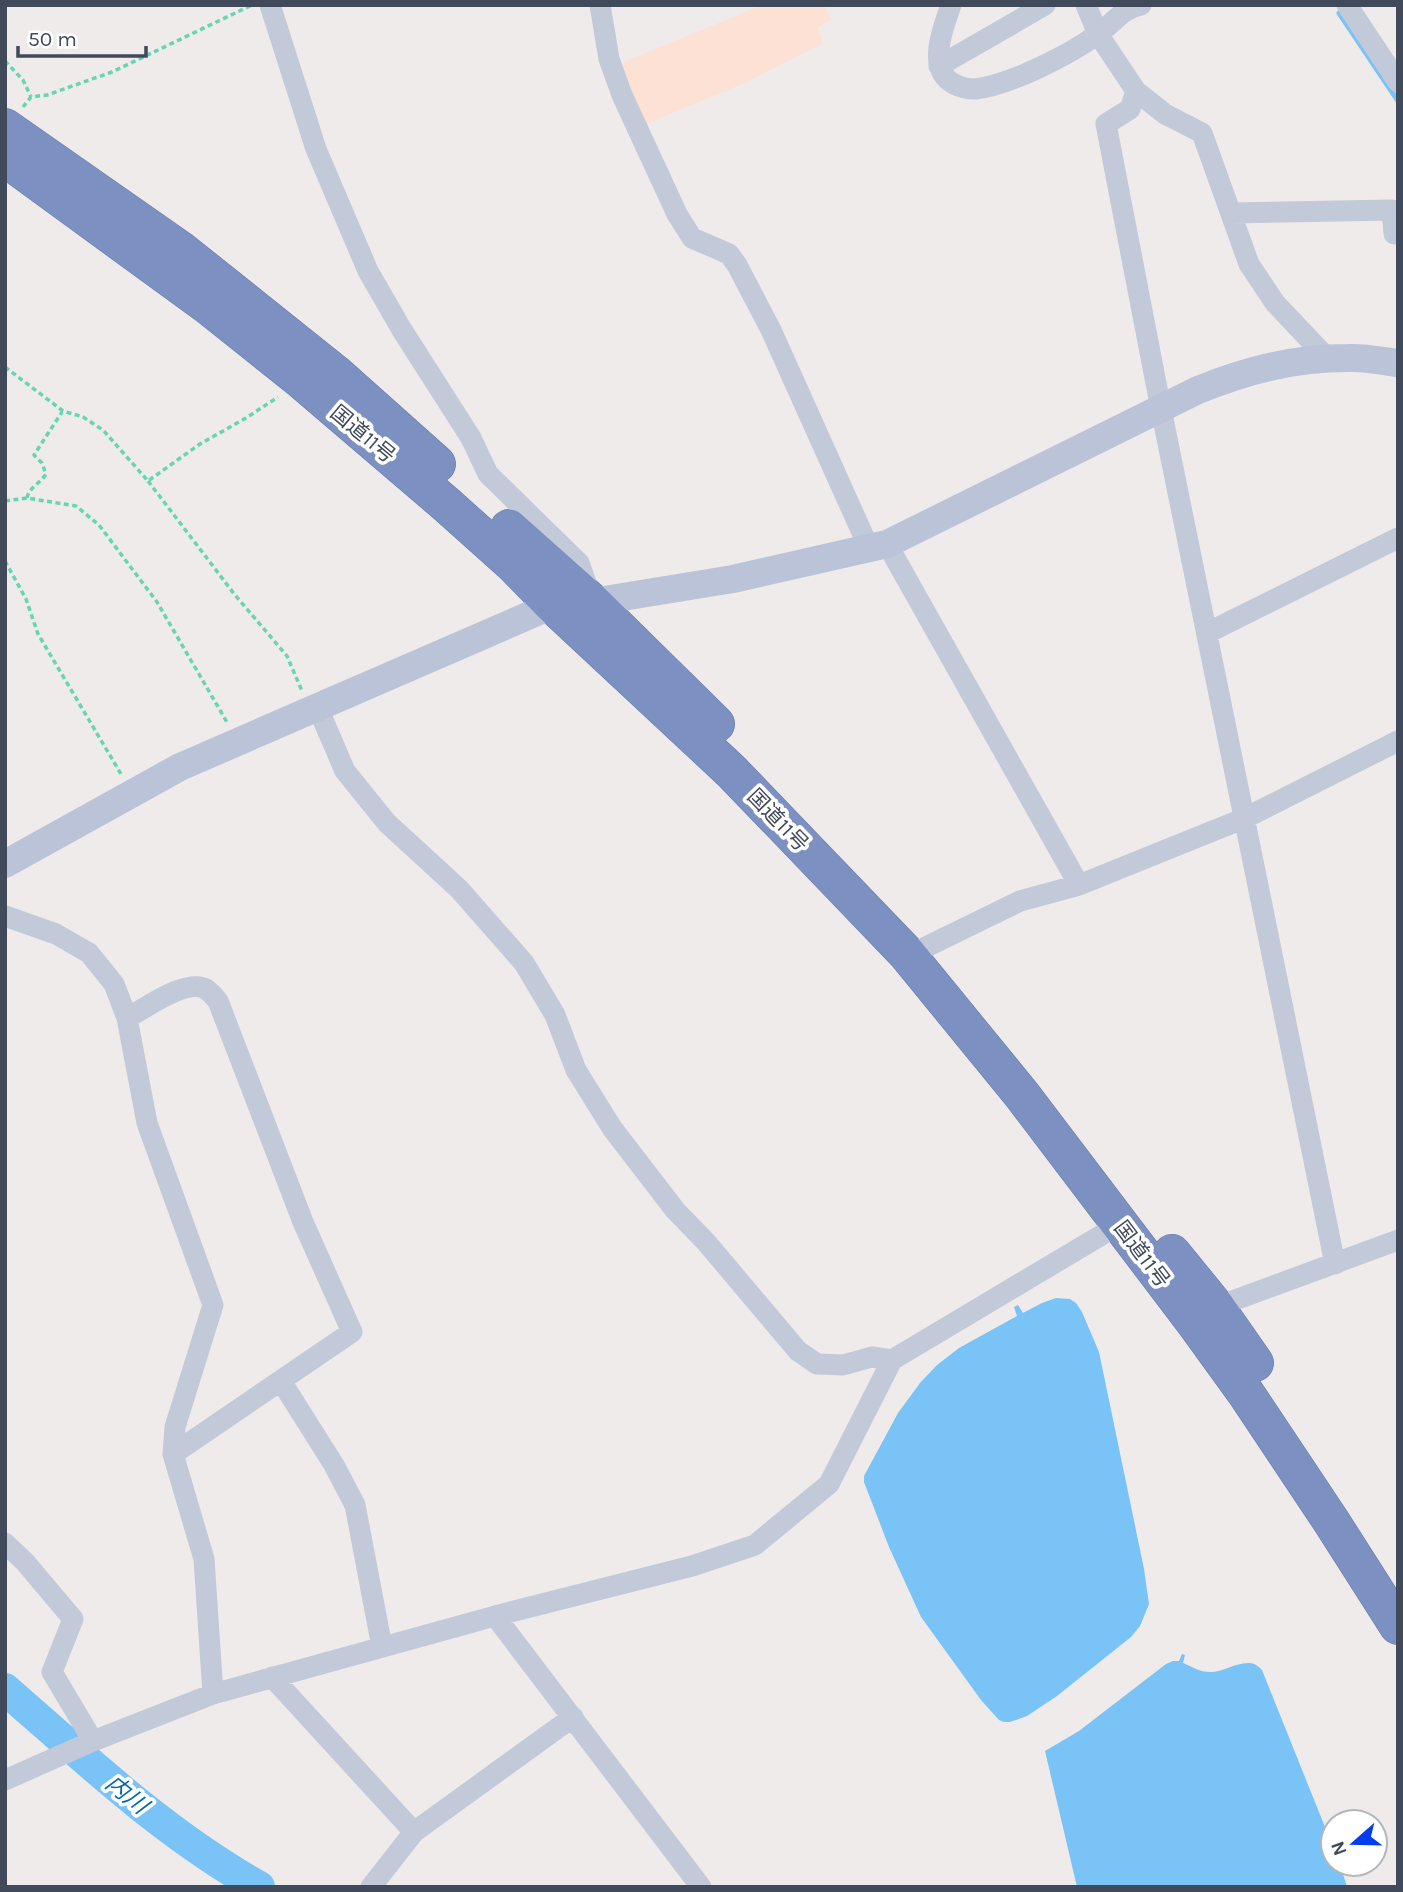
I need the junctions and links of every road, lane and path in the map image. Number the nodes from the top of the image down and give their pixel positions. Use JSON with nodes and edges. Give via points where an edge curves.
{"nodes":[{"id":1,"x":252,"y":5,"type":"edge"},
{"id":2,"x":270,"y":5,"type":"edge"},
{"id":3,"x":600,"y":5,"type":"edge"},
{"id":4,"x":951,"y":5,"type":"edge"},
{"id":5,"x":1045,"y":5,"type":"edge"},
{"id":6,"x":1086,"y":5,"type":"edge"},
{"id":7,"x":1141,"y":5,"type":"edge"},
{"id":8,"x":1347,"y":5,"type":"edge"},
{"id":9,"x":1098,"y":34,"type":"junction"},
{"id":10,"x":5,"y":61,"type":"edge"},
{"id":11,"x":939,"y":66,"type":"junction"},
{"id":12,"x":1398,"y":82,"type":"edge"},
{"id":13,"x":1136,"y":91,"type":"junction"},
{"id":14,"x":31,"y":97,"type":"junction"},
{"id":15,"x":8,"y":139,"type":"edge"},
{"id":16,"x":1231,"y":213,"type":"junction"},
{"id":17,"x":1394,"y":234,"type":"dead end"},
{"id":18,"x":1328,"y":359,"type":"junction"},
{"id":19,"x":1398,"y":363,"type":"edge"},
{"id":20,"x":5,"y":367,"type":"edge"},
{"id":21,"x":302,"y":381,"type":"junction"},
{"id":22,"x":1161,"y":409,"type":"junction"},
{"id":23,"x":63,"y":411,"type":"junction"},
{"id":24,"x":148,"y":481,"type":"junction"},
{"id":25,"x":27,"y":498,"type":"junction"},
{"id":26,"x":5,"y":501,"type":"edge"},
{"id":27,"x":1398,"y":538,"type":"edge"},
{"id":28,"x":878,"y":546,"type":"junction"},
{"id":29,"x":5,"y":561,"type":"edge"},
{"id":30,"x":593,"y":603,"type":"junction"},
{"id":31,"x":553,"y":605,"type":"junction"},
{"id":32,"x":1207,"y":632,"type":"junction"},
{"id":33,"x":313,"y":708,"type":"junction"},
{"id":34,"x":237,"y":741,"type":"junction"},
{"id":35,"x":1398,"y":741,"type":"edge"},
{"id":36,"x":132,"y":793,"type":"junction"},
{"id":37,"x":1245,"y":818,"type":"junction"},
{"id":38,"x":5,"y":864,"type":"edge"},
{"id":39,"x":1079,"y":885,"type":"junction"},
{"id":40,"x":5,"y":916,"type":"edge"},
{"id":41,"x":915,"y":950,"type":"junction"},
{"id":42,"x":127,"y":1018,"type":"junction"},
{"id":43,"x":1120,"y":1224,"type":"junction"},
{"id":44,"x":1398,"y":1240,"type":"edge"},
{"id":45,"x":1335,"y":1264,"type":"junction"},
{"id":46,"x":1205,"y":1315,"type":"junction"},
{"id":47,"x":892,"y":1360,"type":"junction"},
{"id":48,"x":281,"y":1381,"type":"junction"},
{"id":49,"x":173,"y":1454,"type":"junction"},
{"id":50,"x":5,"y":1543,"type":"edge"},
{"id":51,"x":1398,"y":1584,"type":"edge"},
{"id":52,"x":495,"y":1616,"type":"junction"},
{"id":53,"x":1398,"y":1626,"type":"edge"},
{"id":54,"x":382,"y":1647,"type":"junction"},
{"id":55,"x":272,"y":1677,"type":"junction"},
{"id":56,"x":213,"y":1694,"type":"junction"},
{"id":57,"x":573,"y":1717,"type":"junction"},
{"id":58,"x":90,"y":1742,"type":"junction"},
{"id":59,"x":5,"y":1780,"type":"edge"},
{"id":60,"x":414,"y":1832,"type":"junction"},
{"id":61,"x":370,"y":1887,"type":"edge"},
{"id":62,"x":701,"y":1887,"type":"edge"}],
"edges":[{"from":1,"to":14,"type":"path","via":[[111,72]]},
{"from":2,"to":30,"type":"street","via":[[316,149],[368,271],[471,438],[488,474],[579,563]]},
{"from":3,"to":28,"type":"street","via":[[609,59],[677,214],[692,239],[729,254],[737,265]]},
{"from":4,"to":11,"type":"street"},
{"from":5,"to":11,"type":"street"},
{"from":6,"to":9,"type":"street"},
{"from":7,"to":9,"type":"street","via":[[1129,8]]},
{"from":8,"to":12,"type":"street"},
{"from":9,"to":11,"type":"street","via":[[1032,71],[973,89],[947,79]]},
{"from":9,"to":13,"type":"street"},
{"from":10,"to":14,"type":"path"},
{"from":13,"to":16,"type":"street","via":[[1165,114],[1202,133]]},
{"from":13,"to":22,"type":"street","via":[[1130,109],[1106,124]]},
{"from":14,"to":15,"type":"path","via":[[13,121]]},
{"from":15,"to":21,"type":"highway","name":"国道11号"},
{"from":15,"to":30,"type":"highway","name":"国道11号","via":[[181,250],[335,373]]},
{"from":16,"to":17,"type":"street","via":[[1392,210]]},
{"from":16,"to":18,"type":"street","via":[[1249,264],[1275,303]]},
{"from":18,"to":19,"type":"street"},
{"from":18,"to":22,"type":"street","via":[[1236,374]]},
{"from":20,"to":23,"type":"path"},
{"from":21,"to":24,"type":"path"},
{"from":21,"to":31,"type":"highway","name":"国道11号","via":[[457,513]]},
{"from":22,"to":28,"type":"street"},
{"from":22,"to":32,"type":"street"},
{"from":23,"to":24,"type":"path","via":[[103,430]]},
{"from":23,"to":25,"type":"path","via":[[34,455],[46,474]]},
{"from":24,"to":33,"type":"path","via":[[234,595],[287,656]]},
{"from":25,"to":26,"type":"path"},
{"from":25,"to":34,"type":"path","via":[[76,506],[99,525],[157,602]]},
{"from":27,"to":32,"type":"street"},
{"from":28,"to":30,"type":"street","via":[[733,579]]},
{"from":28,"to":39,"type":"street"},
{"from":29,"to":36,"type":"path","via":[[38,634]]},
{"from":30,"to":31,"type":"street"},
{"from":30,"to":41,"type":"highway","name":"国道11号","via":[[765,772]]},
{"from":31,"to":33,"type":"street"},
{"from":31,"to":41,"type":"highway","name":"国道11号"},
{"from":32,"to":37,"type":"street"},
{"from":33,"to":34,"type":"street"},
{"from":33,"to":47,"type":"street","via":[[345,771],[387,823],[458,889],[524,963],[555,1015],[576,1070],[612,1128],[675,1210],[798,1351],[817,1364],[843,1365],[872,1357]]},
{"from":34,"to":36,"type":"street"},
{"from":35,"to":37,"type":"street"},
{"from":36,"to":38,"type":"street"},
{"from":37,"to":39,"type":"street"},
{"from":37,"to":45,"type":"street"},
{"from":39,"to":41,"type":"street","via":[[1020,901]]},
{"from":40,"to":42,"type":"street","via":[[56,934],[89,953],[114,985]]},
{"from":41,"to":43,"type":"highway","name":"国道11号"},
{"from":41,"to":46,"type":"highway","name":"国道11号","via":[[1005,1044]]},
{"from":42,"to":48,"type":"street","via":[[193,986],[207,989],[218,1001],[303,1222],[352,1332]]},
{"from":42,"to":49,"type":"street","via":[[147,1124],[214,1305],[175,1427]]},
{"from":43,"to":46,"type":"highway","name":"国道11号"},
{"from":43,"to":47,"type":"street"},
{"from":44,"to":45,"type":"street"},
{"from":45,"to":46,"type":"street"},
{"from":46,"to":51,"type":"highway","name":"国道11号","via":[[1310,1443]]},
{"from":46,"to":53,"type":"highway","name":"国道11号","via":[[1260,1413]]},
{"from":47,"to":52,"type":"street","via":[[829,1483],[755,1545],[692,1566]]},
{"from":48,"to":49,"type":"street"},
{"from":48,"to":54,"type":"street","via":[[355,1505]]},
{"from":49,"to":56,"type":"street","via":[[204,1559]]},
{"from":50,"to":58,"type":"street","via":[[72,1619],[51,1672]]},
{"from":52,"to":54,"type":"street"},
{"from":52,"to":57,"type":"street"},
{"from":54,"to":55,"type":"street"},
{"from":55,"to":56,"type":"street"},
{"from":55,"to":60,"type":"street"},
{"from":56,"to":58,"type":"street"},
{"from":57,"to":60,"type":"street"},
{"from":57,"to":62,"type":"street"},
{"from":58,"to":59,"type":"street"},
{"from":60,"to":61,"type":"street"}]}
